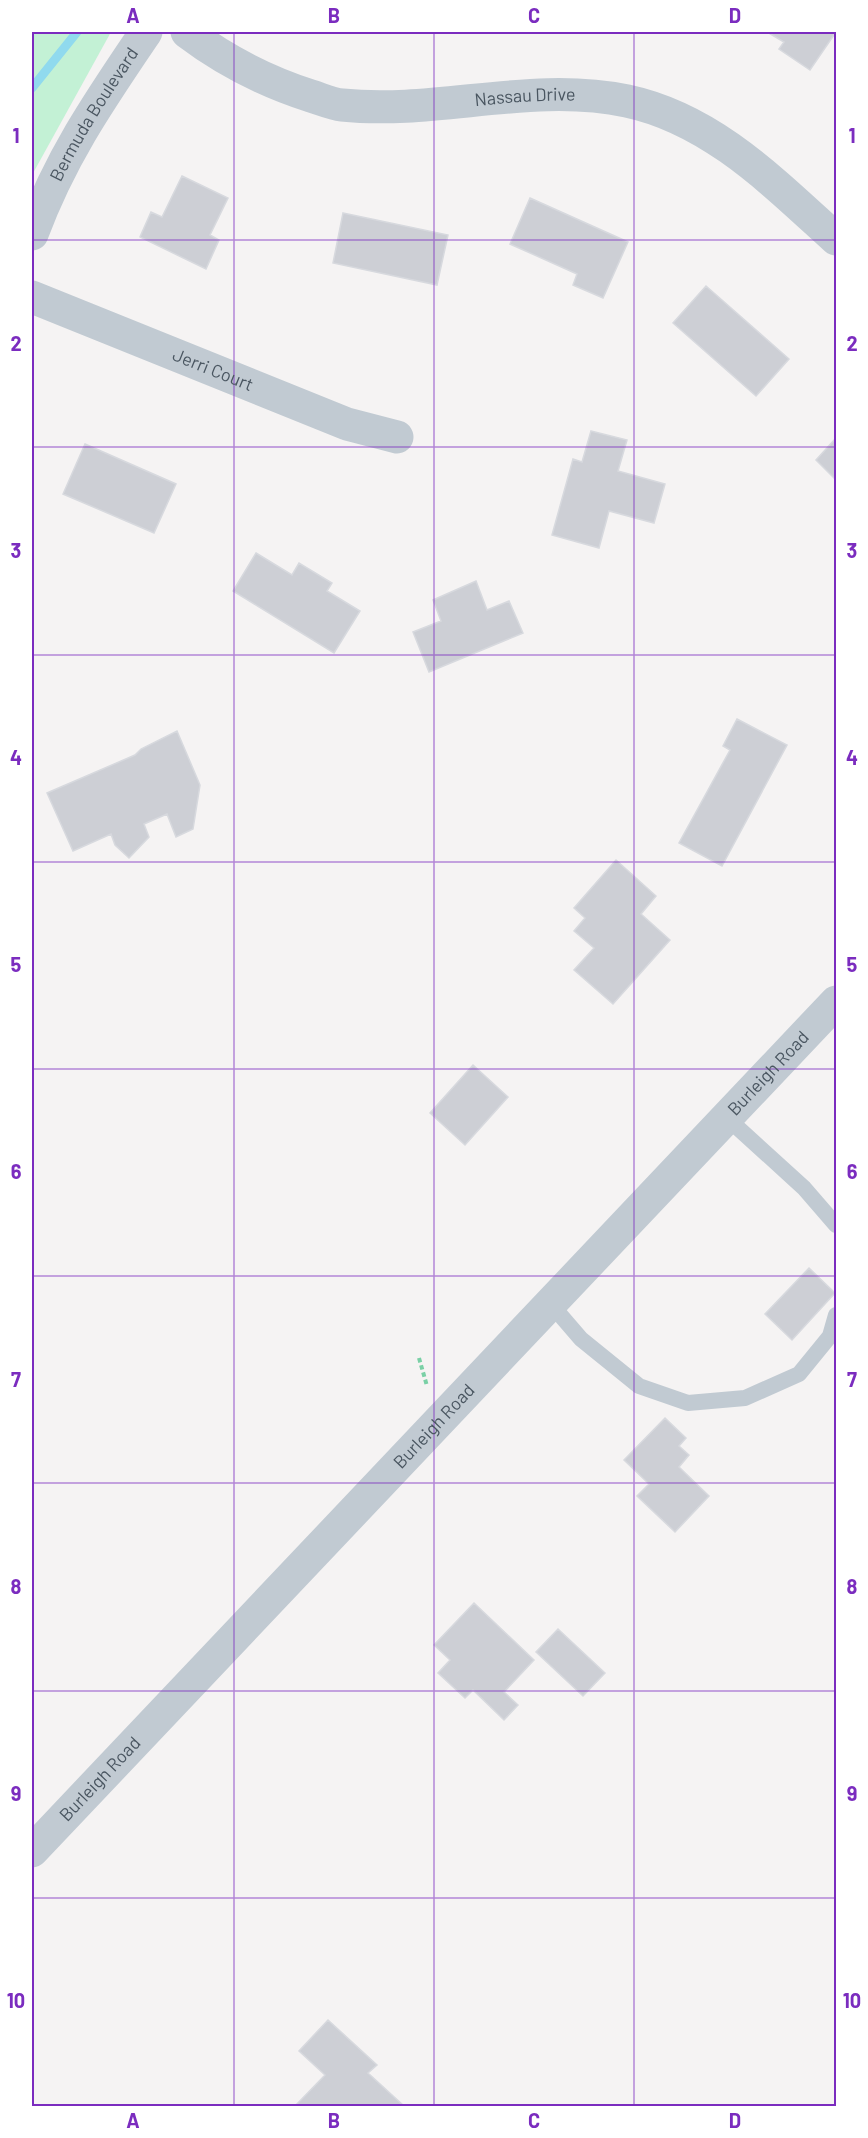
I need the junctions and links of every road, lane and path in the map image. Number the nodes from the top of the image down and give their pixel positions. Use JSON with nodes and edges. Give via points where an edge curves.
{"nodes":[{"id":1,"x":146,"y":32,"type":"edge"},
{"id":2,"x":187,"y":32,"type":"edge"},
{"id":3,"x":32,"y":234,"type":"edge"},
{"id":4,"x":837,"y":239,"type":"edge"},
{"id":5,"x":32,"y":297,"type":"edge"},
{"id":6,"x":397,"y":437,"type":"dead end"},
{"id":7,"x":837,"y":1002,"type":"edge"},
{"id":8,"x":726,"y":1118,"type":"junction"},
{"id":9,"x":837,"y":1225,"type":"edge"},
{"id":10,"x":550,"y":1303,"type":"junction"},
{"id":11,"x":837,"y":1315,"type":"edge"},
{"id":12,"x":32,"y":1851,"type":"edge"}],
"edges":[{"from":1,"to":3,"type":"street","name":"Bermuda Boulevard","via":[[81,127],[48,191]]},
{"from":2,"to":4,"type":"street","name":"Nassau Drive","via":[[229,60],[282,87],[340,105],[408,107],[515,95],[576,93],[628,101],[688,122],[730,148]]},
{"from":5,"to":6,"type":"street","name":"Jerri Court","via":[[347,424]]},
{"from":7,"to":8,"type":"street","name":"Burleigh Road"},
{"from":8,"to":9,"type":"lane","via":[[804,1188]]},
{"from":8,"to":10,"type":"street","name":"Burleigh Road"},
{"from":10,"to":11,"type":"lane","via":[[580,1339],[639,1386],[688,1403],[746,1398],[799,1374],[830,1336]]},
{"from":10,"to":12,"type":"street","name":"Burleigh Road"}]}
